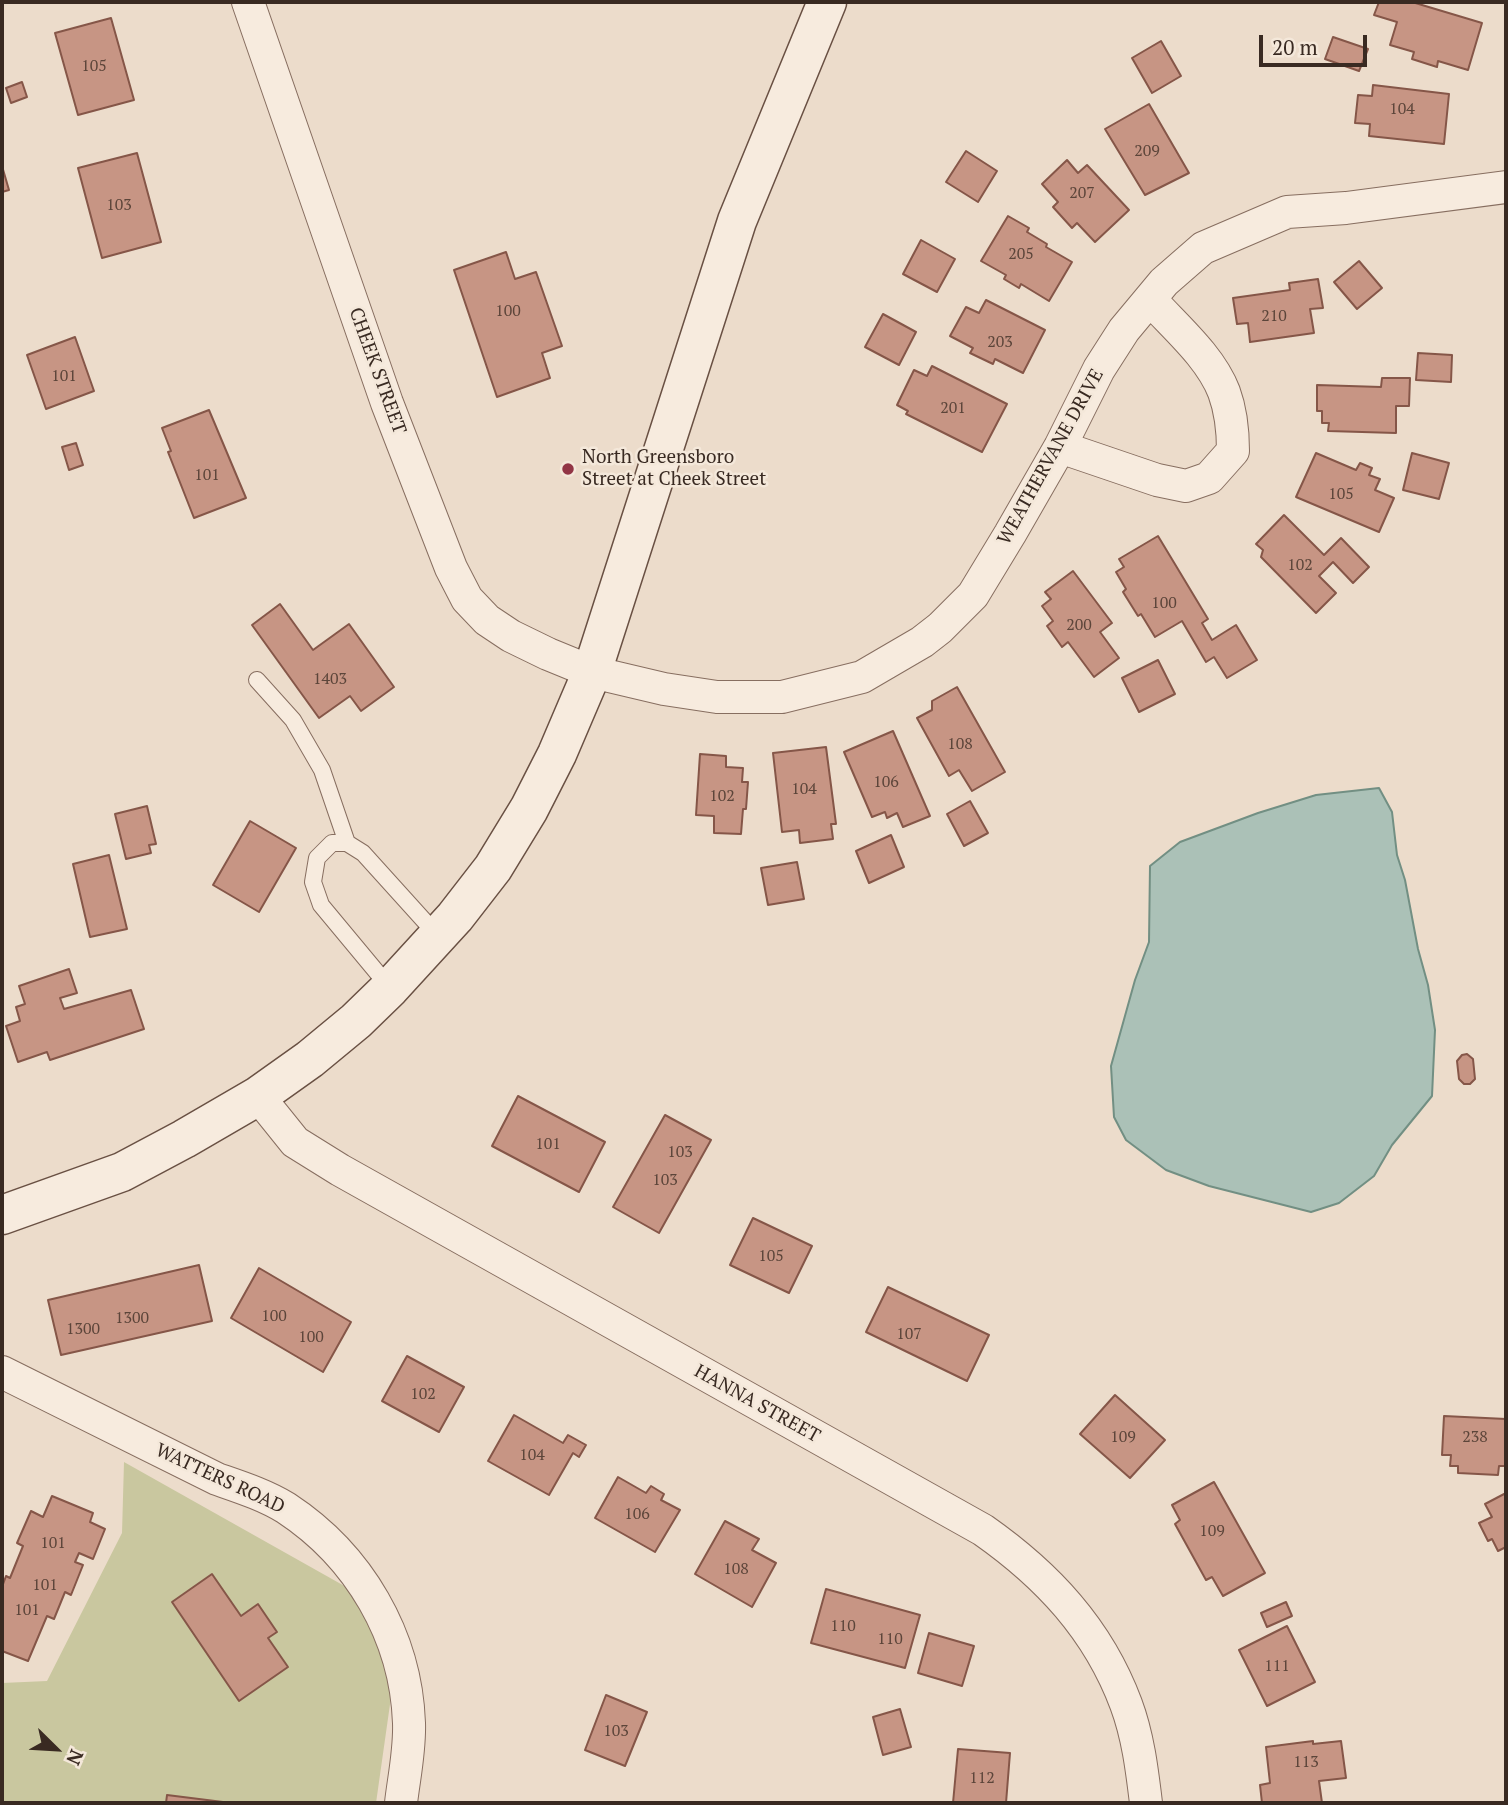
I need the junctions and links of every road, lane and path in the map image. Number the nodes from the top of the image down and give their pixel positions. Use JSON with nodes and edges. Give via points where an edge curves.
{"nodes":[{"id":1,"x":248,"y":2,"type":"edge"},
{"id":2,"x":827,"y":2,"type":"edge"},
{"id":3,"x":1506,"y":187,"type":"edge"},
{"id":4,"x":1150,"y":299,"type":"junction"},
{"id":5,"x":1060,"y":447,"type":"junction"},
{"id":6,"x":592,"y":672,"type":"junction"},
{"id":7,"x":257,"y":680,"type":"dead end"},
{"id":8,"x":347,"y":843,"type":"junction"},
{"id":9,"x":438,"y":936,"type":"junction"},
{"id":10,"x":390,"y":988,"type":"junction"},
{"id":11,"x":258,"y":1096,"type":"junction"},
{"id":12,"x":2,"y":1215,"type":"edge"},
{"id":13,"x":2,"y":1372,"type":"edge"},
{"id":14,"x":401,"y":1803,"type":"edge"},
{"id":15,"x":1146,"y":1803,"type":"edge"}],
"edges":[{"from":1,"to":6,"type":"street","name":"CHEEK STREET","via":[[387,403],[451,568],[467,599],[487,620],[511,636]]},
{"from":2,"to":6,"type":"main road","via":[[737,221]]},
{"from":3,"to":4,"type":"street","name":"WEATHERVANE DRIVE","via":[[1287,212],[1203,248]]},
{"from":4,"to":5,"type":"street","name":"WEATHERVANE DRIVE","via":[[1099,369]]},
{"from":4,"to":5,"type":"street","via":[[1206,362],[1224,392],[1233,427],[1233,451],[1209,478],[1186,486]]},
{"from":5,"to":6,"type":"street","name":"WEATHERVANE DRIVE","via":[[973,595],[922,642],[862,677],[782,697],[718,696],[636,684]]},
{"from":6,"to":9,"type":"main road","via":[[529,809],[493,868]]},
{"from":7,"to":8,"type":"lane","via":[[293,720],[322,770]]},
{"from":8,"to":9,"type":"lane","via":[[363,853]]},
{"from":8,"to":10,"type":"lane","via":[[332,843],[317,858],[313,882],[321,905]]},
{"from":9,"to":10,"type":"main road"},
{"from":10,"to":11,"type":"main road","via":[[328,1044]]},
{"from":11,"to":12,"type":"main road","via":[[122,1172]]},
{"from":11,"to":15,"type":"street","name":"HANNA STREET","via":[[295,1142],[340,1170],[983,1530],[1020,1555],[1072,1608],[1101,1651],[1126,1704],[1140,1755]]},
{"from":13,"to":14,"type":"street","name":"WATTERS ROAD","via":[[217,1479],[284,1507],[317,1531],[351,1566],[392,1637],[404,1684],[409,1724]]}]}
